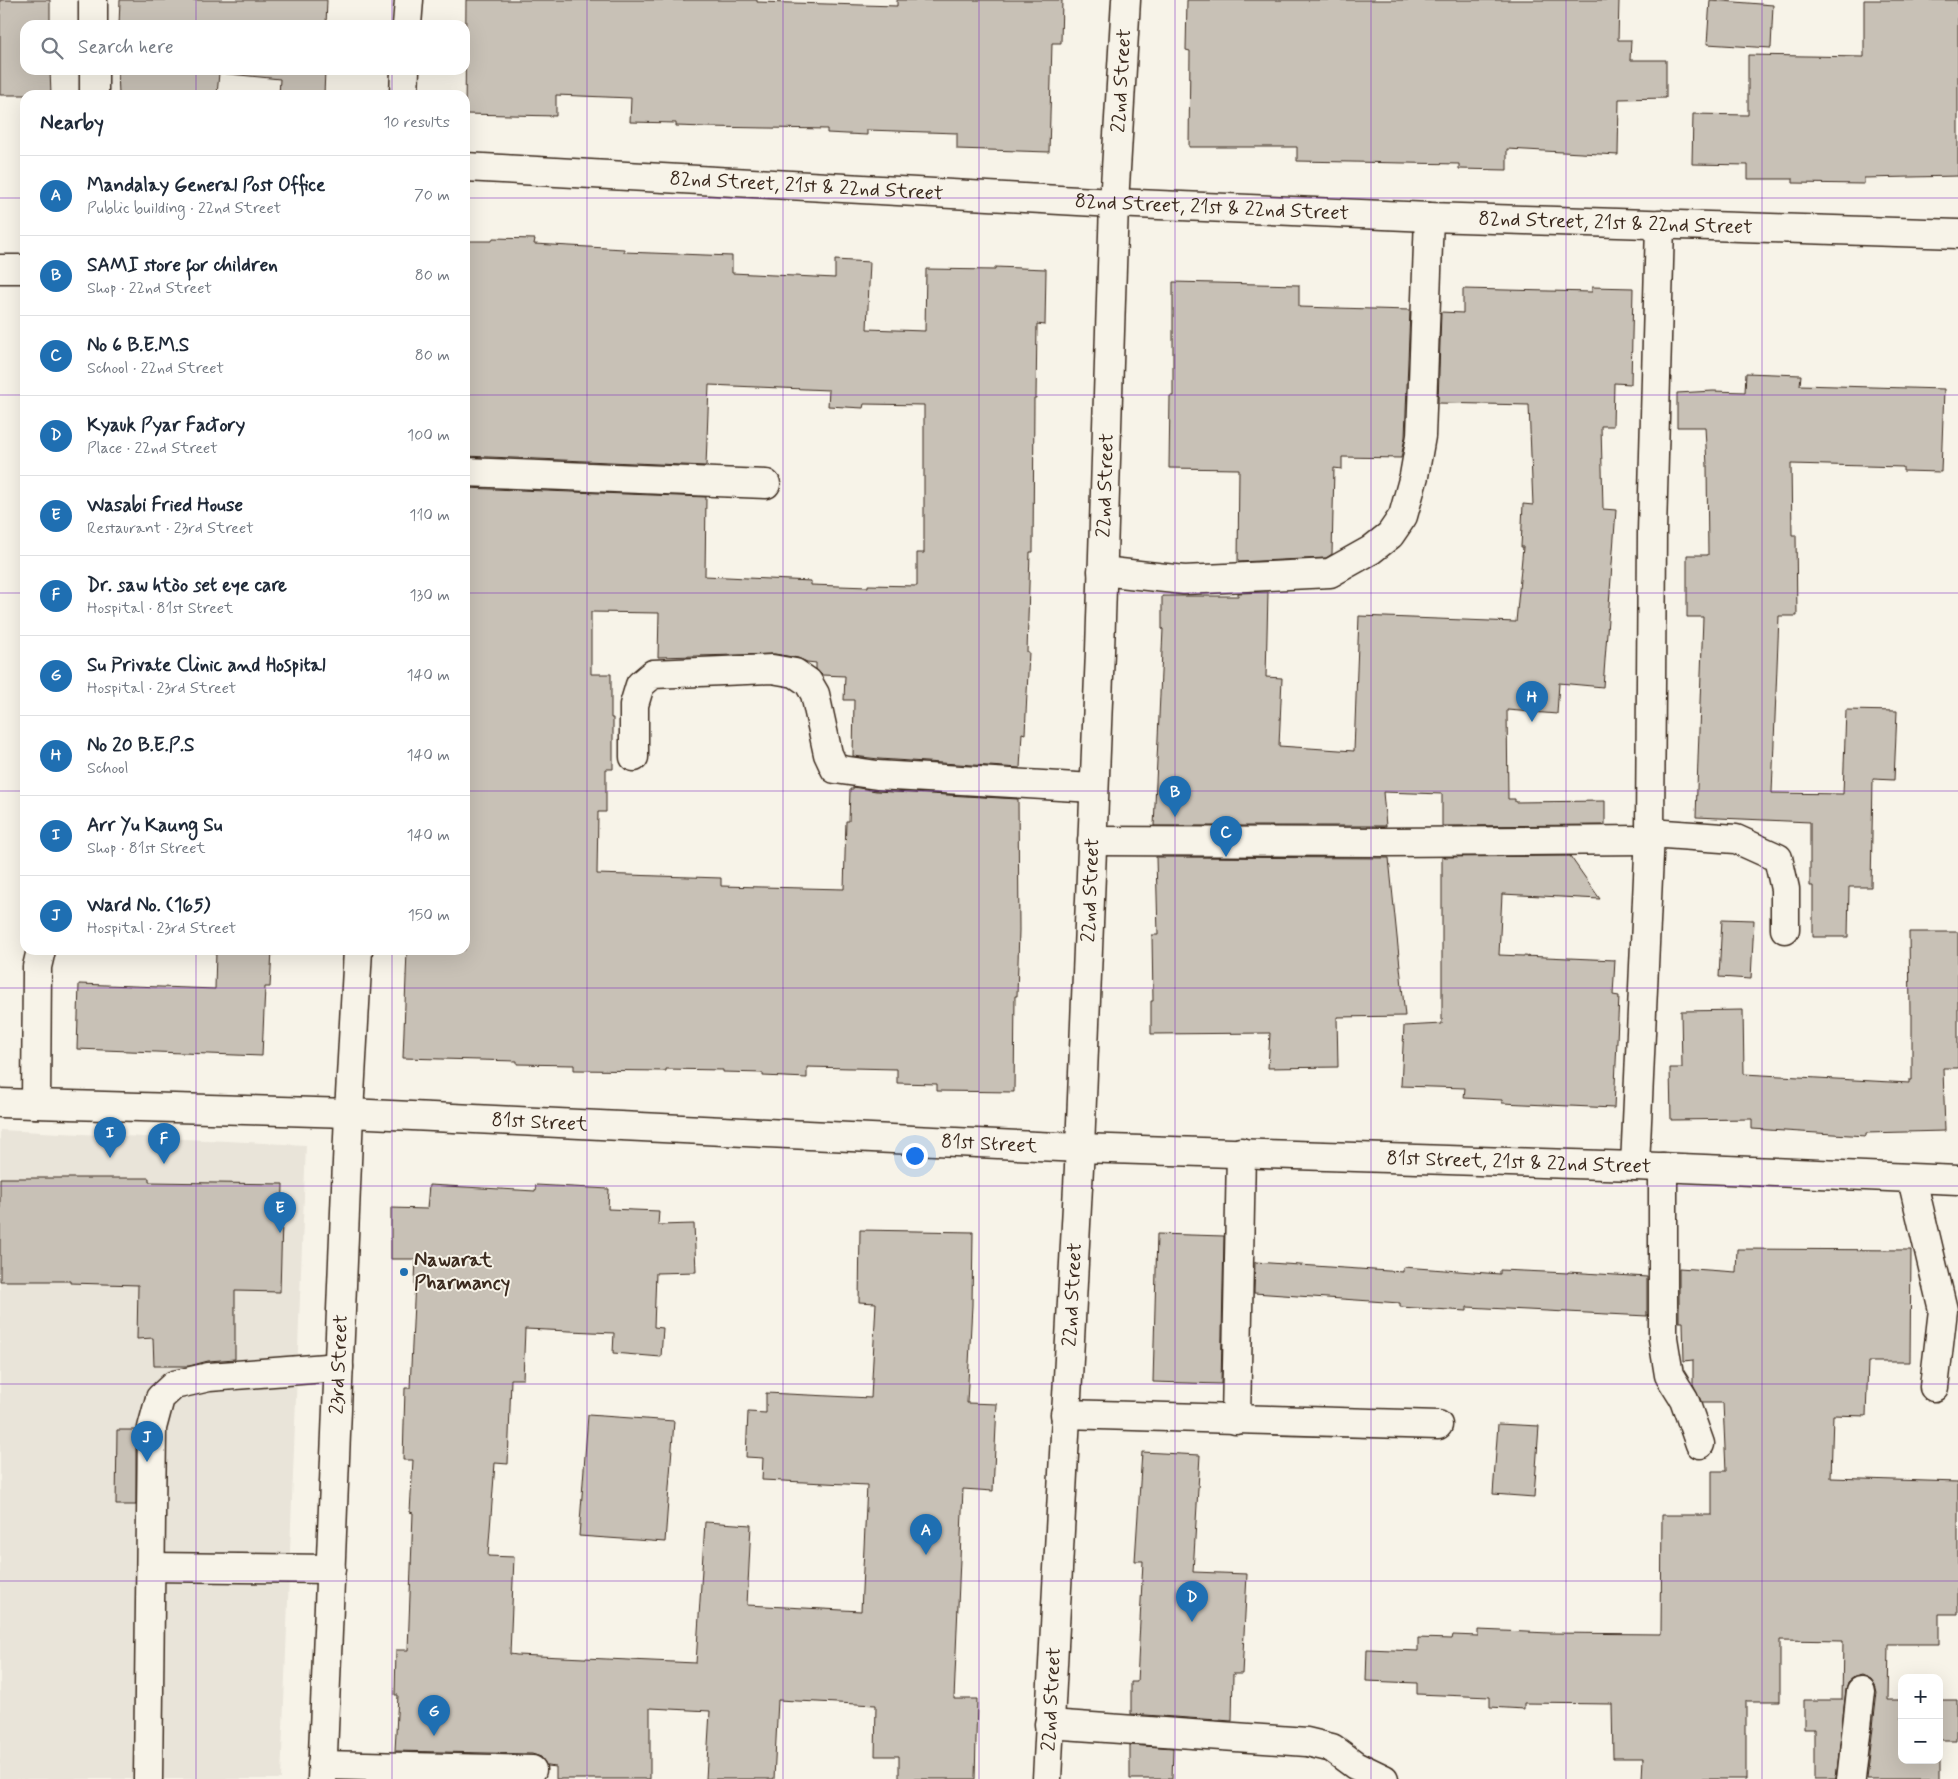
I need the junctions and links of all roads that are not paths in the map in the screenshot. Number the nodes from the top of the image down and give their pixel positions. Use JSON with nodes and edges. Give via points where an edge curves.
{"nodes":[{"id":1,"x":93,"y":0,"type":"edge"},
{"id":2,"x":409,"y":0,"type":"edge"},
{"id":3,"x":1126,"y":0,"type":"edge"},
{"id":4,"x":94,"y":20,"type":"edge"},
{"id":5,"x":407,"y":20,"type":"edge"},
{"id":6,"x":94,"y":75,"type":"edge"},
{"id":7,"x":405,"y":75,"type":"edge"},
{"id":8,"x":94,"y":90,"type":"edge"},
{"id":9,"x":404,"y":90,"type":"edge"},
{"id":10,"x":470,"y":167,"type":"edge"},
{"id":11,"x":1114,"y":203,"type":"junction"},
{"id":12,"x":1429,"y":217,"type":"junction"},
{"id":13,"x":1660,"y":224,"type":"junction"},
{"id":14,"x":1958,"y":234,"type":"edge"},
{"id":15,"x":0,"y":269,"type":"edge"},
{"id":16,"x":20,"y":269,"type":"edge"},
{"id":17,"x":470,"y":472,"type":"edge"},
{"id":18,"x":766,"y":484,"type":"dead end"},
{"id":19,"x":1102,"y":571,"type":"junction"},
{"id":20,"x":634,"y":757,"type":"dead end"},
{"id":21,"x":1093,"y":788,"type":"junction"},
{"id":22,"x":1649,"y":836,"type":"junction"},
{"id":23,"x":1092,"y":841,"type":"junction"},
{"id":24,"x":1785,"y":929,"type":"dead end"},
{"id":25,"x":40,"y":955,"type":"edge"},
{"id":26,"x":358,"y":955,"type":"edge"},
{"id":27,"x":0,"y":1103,"type":"edge"},
{"id":28,"x":36,"y":1104,"type":"junction"},
{"id":29,"x":349,"y":1113,"type":"junction"},
{"id":30,"x":1080,"y":1148,"type":"junction"},
{"id":31,"x":1241,"y":1152,"type":"junction"},
{"id":32,"x":1634,"y":1166,"type":"junction"},
{"id":33,"x":1663,"y":1167,"type":"junction"},
{"id":34,"x":1912,"y":1179,"type":"junction"},
{"id":35,"x":1958,"y":1180,"type":"edge"},
{"id":36,"x":339,"y":1367,"type":"junction"},
{"id":37,"x":1934,"y":1387,"type":"dead end"},
{"id":38,"x":1065,"y":1414,"type":"junction"},
{"id":39,"x":1236,"y":1420,"type":"junction"},
{"id":40,"x":1438,"y":1425,"type":"dead end"},
{"id":41,"x":1700,"y":1444,"type":"dead end"},
{"id":42,"x":151,"y":1567,"type":"junction"},
{"id":43,"x":331,"y":1570,"type":"junction"},
{"id":44,"x":1861,"y":1691,"type":"dead end"},
{"id":45,"x":1049,"y":1724,"type":"junction"},
{"id":46,"x":532,"y":1770,"type":"dead end"},
{"id":47,"x":322,"y":1772,"type":"edge"},
{"id":48,"x":148,"y":1779,"type":"edge"},
{"id":49,"x":1047,"y":1779,"type":"edge"},
{"id":50,"x":1384,"y":1779,"type":"edge"},
{"id":51,"x":1851,"y":1779,"type":"edge"}],
"edges":[{"from":1,"to":4,"type":"street"},
{"from":2,"to":5,"type":"street"},
{"from":3,"to":11,"type":"street","name":"22nd Street"},
{"from":6,"to":8,"type":"street"},
{"from":7,"to":9,"type":"street"},
{"from":10,"to":11,"type":"street","name":"82nd Street, 21st & 22nd Street"},
{"from":11,"to":12,"type":"street","name":"82nd Street, 21st & 22nd Street"},
{"from":11,"to":19,"type":"street","name":"22nd Street"},
{"from":12,"to":13,"type":"street","name":"82nd Street, 21st & 22nd Street"},
{"from":12,"to":19,"type":"street","via":[[1421,436],[1404,516],[1390,535],[1371,550],[1330,573],[1184,580]]},
{"from":13,"to":14,"type":"street","name":"82nd Street, 21st & 22nd Street"},
{"from":13,"to":22,"type":"street"},
{"from":15,"to":16,"type":"street"},
{"from":17,"to":18,"type":"street"},
{"from":19,"to":21,"type":"street","name":"22nd Street"},
{"from":20,"to":21,"type":"street","via":[[634,705],[640,685],[653,674],[772,669],[795,673],[808,682],[815,694],[828,754],[835,769],[877,775]]},
{"from":21,"to":23,"type":"street","name":"22nd Street"},
{"from":22,"to":23,"type":"street","via":[[1387,842]]},
{"from":22,"to":24,"type":"street","via":[[1736,839],[1778,858],[1785,889]]},
{"from":22,"to":32,"type":"street"},
{"from":23,"to":30,"type":"street","name":"22nd Street"},
{"from":25,"to":28,"type":"street"},
{"from":26,"to":29,"type":"street","name":"23rd Street"},
{"from":27,"to":28,"type":"street","name":"81st Street"},
{"from":28,"to":29,"type":"street","name":"81st Street"},
{"from":29,"to":30,"type":"street","name":"81st Street"},
{"from":29,"to":36,"type":"street","name":"23rd Street"},
{"from":30,"to":31,"type":"street","name":"81st Street, 21st & 22nd Street"},
{"from":30,"to":38,"type":"street","name":"22nd Street"},
{"from":31,"to":32,"type":"street","name":"81st Street, 21st & 22nd Street"},
{"from":31,"to":39,"type":"street"},
{"from":32,"to":33,"type":"street","name":"81st Street, 21st & 22nd Street"},
{"from":33,"to":34,"type":"street","name":"81st Street, 21st & 22nd Street"},
{"from":33,"to":41,"type":"street","via":[[1663,1338],[1669,1375],[1684,1399]]},
{"from":34,"to":35,"type":"street","name":"81st Street, 21st & 22nd Street"},
{"from":34,"to":37,"type":"street","via":[[1942,1310]]},
{"from":36,"to":42,"type":"street","via":[[209,1377],[174,1385],[160,1398],[152,1428]]},
{"from":36,"to":43,"type":"street","name":"23rd Street"},
{"from":38,"to":39,"type":"street"},
{"from":38,"to":45,"type":"street","name":"22nd Street"},
{"from":39,"to":40,"type":"street"},
{"from":42,"to":43,"type":"street"},
{"from":42,"to":48,"type":"street"},
{"from":43,"to":47,"type":"street","name":"23rd Street"},
{"from":44,"to":51,"type":"street"},
{"from":45,"to":49,"type":"street","name":"22nd Street"},
{"from":45,"to":50,"type":"street","via":[[1307,1742],[1332,1748]]},
{"from":46,"to":47,"type":"street"}]}
